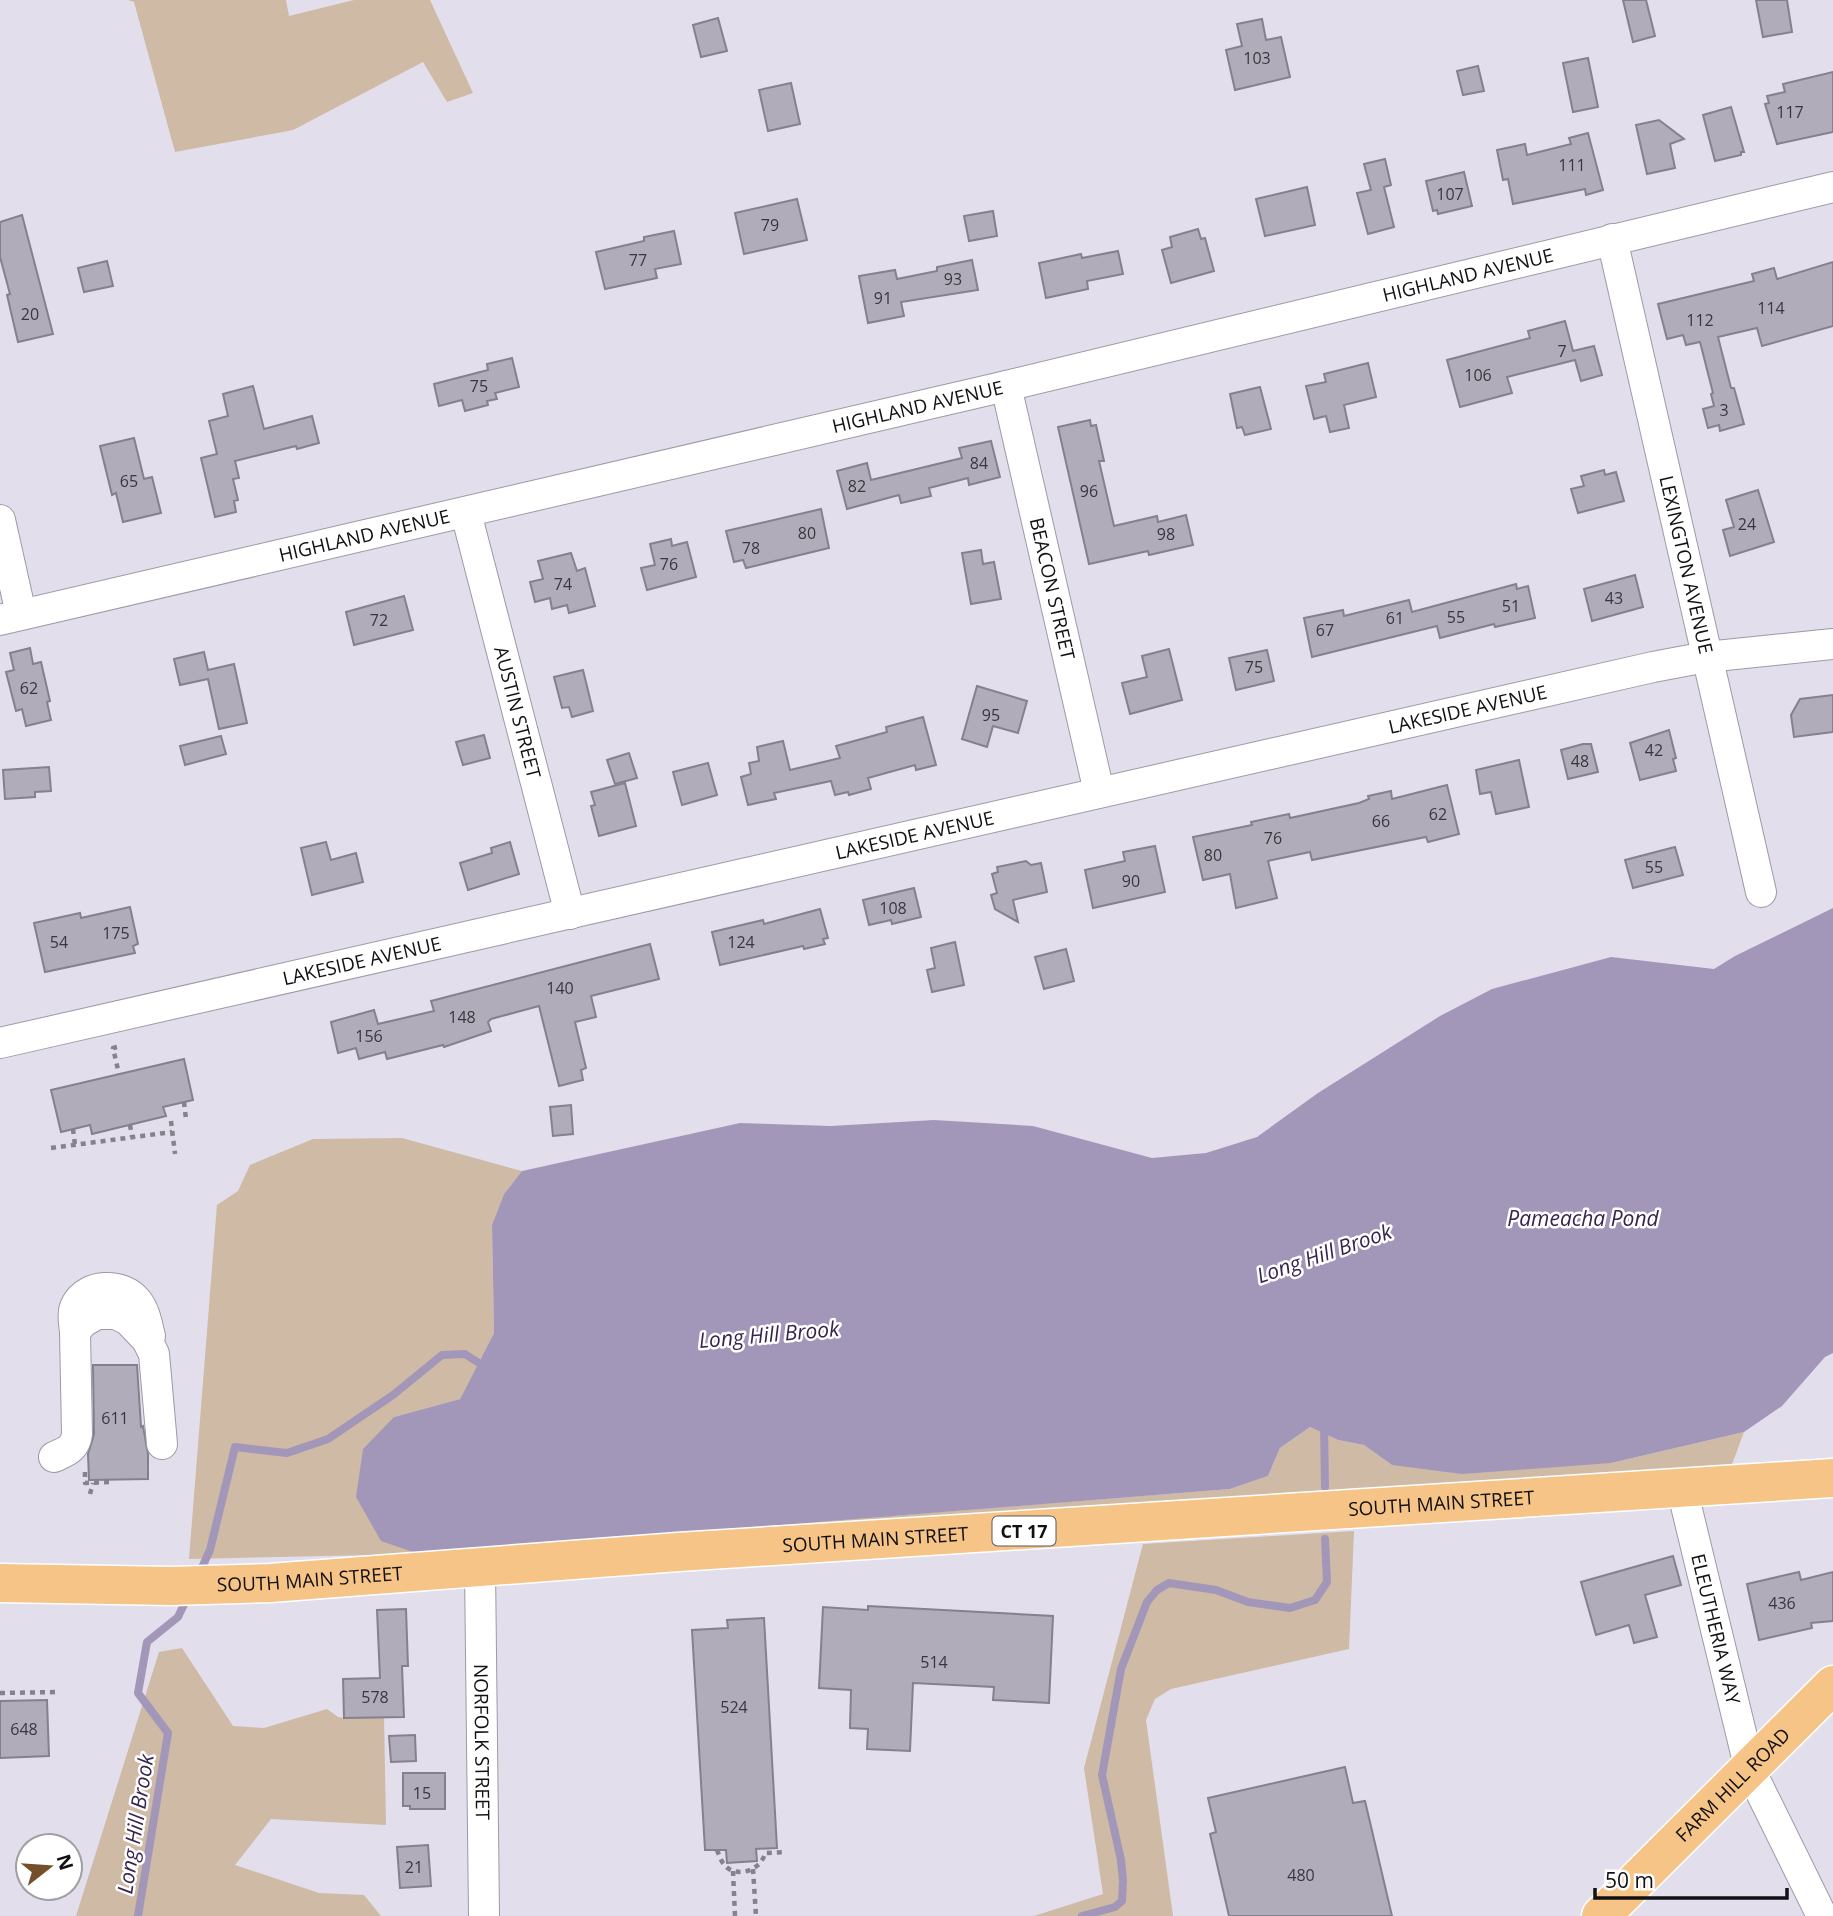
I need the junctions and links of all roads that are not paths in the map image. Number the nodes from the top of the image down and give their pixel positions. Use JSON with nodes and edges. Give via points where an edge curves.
{"nodes":[{"id":1,"x":1833,"y":187,"type":"edge"},
{"id":2,"x":1612,"y":239,"type":"junction"},
{"id":3,"x":1006,"y":386,"type":"junction"},
{"id":4,"x":466,"y":513,"type":"junction"},
{"id":5,"x":0,"y":520,"type":"edge"},
{"id":6,"x":10,"y":617,"type":"edge"},
{"id":7,"x":1833,"y":644,"type":"edge"},
{"id":8,"x":1706,"y":657,"type":"junction"},
{"id":9,"x":1099,"y":792,"type":"junction"},
{"id":10,"x":1761,"y":892,"type":"dead end"},
{"id":11,"x":570,"y":914,"type":"junction"},
{"id":12,"x":0,"y":1043,"type":"edge"},
{"id":13,"x":162,"y":1444,"type":"dead end"},
{"id":14,"x":54,"y":1457,"type":"dead end"},
{"id":15,"x":1833,"y":1478,"type":"edge"},
{"id":16,"x":1682,"y":1489,"type":"junction"},
{"id":17,"x":480,"y":1567,"type":"junction"},
{"id":18,"x":0,"y":1583,"type":"edge"},
{"id":19,"x":1833,"y":1685,"type":"edge"},
{"id":20,"x":1750,"y":1770,"type":"junction"},
{"id":21,"x":484,"y":1916,"type":"edge"},
{"id":22,"x":1601,"y":1916,"type":"edge"},
{"id":23,"x":1822,"y":1916,"type":"edge"}],
"edges":[{"from":1,"to":2,"type":"street","name":"HIGHLAND AVENUE"},
{"from":2,"to":3,"type":"street","name":"HIGHLAND AVENUE"},
{"from":2,"to":8,"type":"street","name":"LEXINGTON AVENUE"},
{"from":3,"to":4,"type":"street","name":"HIGHLAND AVENUE"},
{"from":3,"to":9,"type":"street","name":"BEACON STREET"},
{"from":4,"to":6,"type":"street","name":"HIGHLAND AVENUE"},
{"from":4,"to":11,"type":"street","name":"AUSTIN STREET"},
{"from":5,"to":6,"type":"street"},
{"from":7,"to":8,"type":"street","name":"LAKESIDE AVENUE"},
{"from":8,"to":9,"type":"street","name":"LAKESIDE AVENUE"},
{"from":8,"to":10,"type":"street","name":"LEXINGTON AVENUE"},
{"from":9,"to":11,"type":"street","name":"LAKESIDE AVENUE"},
{"from":11,"to":12,"type":"street","name":"LAKESIDE AVENUE"},
{"from":13,"to":14,"type":"street","via":[[154,1354],[128,1320],[116,1314],[97,1314],[75,1332],[75,1444]]},
{"from":15,"to":16,"type":"main road","name":"SOUTH MAIN STREET","number":"CT 17"},
{"from":16,"to":17,"type":"main road","name":"SOUTH MAIN STREET","number":"CT 17"},
{"from":16,"to":20,"type":"street","name":"ELEUTHERIA WAY"},
{"from":17,"to":18,"type":"main road","name":"SOUTH MAIN STREET","number":"CT 17","via":[[270,1583]]},
{"from":17,"to":21,"type":"street","name":"NORFOLK STREET"},
{"from":19,"to":20,"type":"main road","name":"FARM HILL ROAD"},
{"from":20,"to":22,"type":"main road","name":"FARM HILL ROAD"},
{"from":20,"to":23,"type":"street","name":"ELEUTHERIA WAY"}]}
